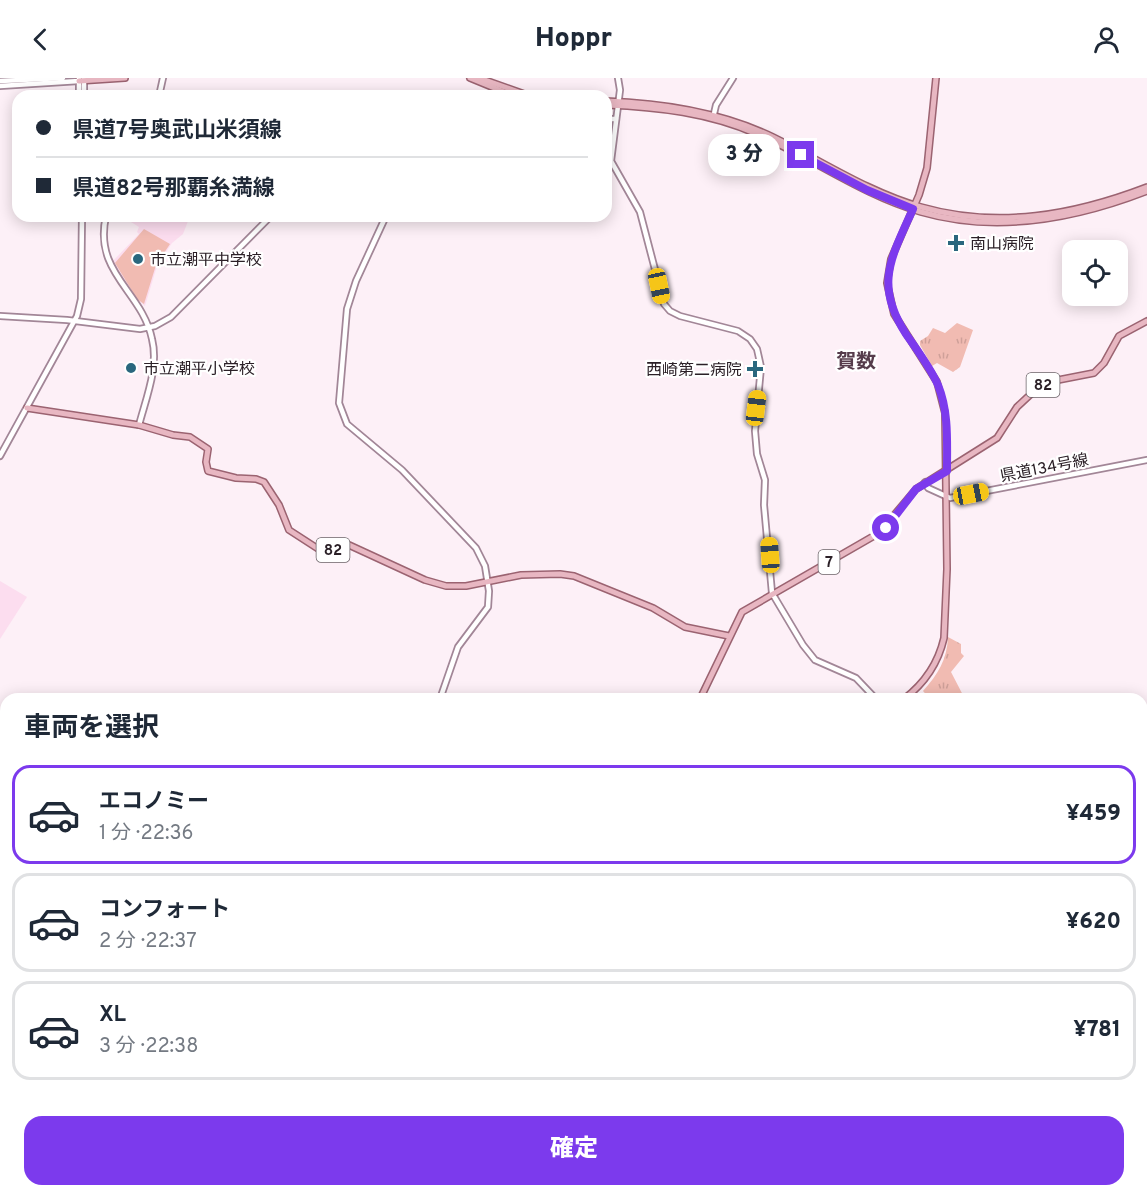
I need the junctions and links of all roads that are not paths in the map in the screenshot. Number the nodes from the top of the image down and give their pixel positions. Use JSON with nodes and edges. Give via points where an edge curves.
{"nodes":[{"id":1,"x":63,"y":78,"type":"edge"},
{"id":2,"x":124,"y":78,"type":"edge"},
{"id":3,"x":470,"y":78,"type":"edge"},
{"id":4,"x":479,"y":78,"type":"edge"},
{"id":5,"x":618,"y":78,"type":"edge"},
{"id":6,"x":733,"y":78,"type":"edge"},
{"id":7,"x":936,"y":78,"type":"edge"},
{"id":8,"x":81,"y":79,"type":"edge"},
{"id":9,"x":0,"y":83,"type":"edge"},
{"id":10,"x":499,"y":90,"type":"edge"},
{"id":11,"x":513,"y":90,"type":"edge"},
{"id":12,"x":612,"y":104,"type":"edge"},
{"id":13,"x":618,"y":104,"type":"junction"},
{"id":14,"x":713,"y":117,"type":"junction"},
{"id":15,"x":612,"y":119,"type":"edge"},
{"id":16,"x":616,"y":119,"type":"junction"},
{"id":17,"x":612,"y":149,"type":"edge"},
{"id":18,"x":612,"y":161,"type":"edge"},
{"id":19,"x":1147,"y":189,"type":"edge"},
{"id":20,"x":914,"y":207,"type":"junction"},
{"id":21,"x":82,"y":222,"type":"edge"},
{"id":22,"x":106,"y":222,"type":"edge"},
{"id":23,"x":265,"y":222,"type":"edge"},
{"id":24,"x":383,"y":222,"type":"edge"},
{"id":25,"x":0,"y":316,"type":"edge"},
{"id":26,"x":75,"y":321,"type":"junction"},
{"id":27,"x":1147,"y":321,"type":"edge"},
{"id":28,"x":149,"y":327,"type":"junction"},
{"id":29,"x":27,"y":408,"type":"junction"},
{"id":30,"x":139,"y":425,"type":"junction"},
{"id":31,"x":0,"y":456,"type":"edge"},
{"id":32,"x":1147,"y":460,"type":"edge"},
{"id":33,"x":947,"y":471,"type":"junction"},
{"id":34,"x":925,"y":482,"type":"junction"},
{"id":35,"x":947,"y":497,"type":"junction"},
{"id":36,"x":488,"y":581,"type":"junction"},
{"id":37,"x":772,"y":593,"type":"junction"},
{"id":38,"x":729,"y":636,"type":"junction"},
{"id":39,"x":442,"y":693,"type":"edge"},
{"id":40,"x":703,"y":693,"type":"edge"},
{"id":41,"x":870,"y":693,"type":"edge"},
{"id":42,"x":912,"y":693,"type":"edge"}],
"edges":[{"from":1,"to":9,"type":"street"},
{"from":2,"to":8,"type":"main road"},
{"from":3,"to":10,"type":"main road"},
{"from":4,"to":11,"type":"main road"},
{"from":5,"to":13,"type":"street"},
{"from":6,"to":14,"type":"street"},
{"from":7,"to":20,"type":"main road","via":[[928,161]]},
{"from":8,"to":9,"type":"street"},
{"from":12,"to":13,"type":"main road"},
{"from":13,"to":14,"type":"main road"},
{"from":13,"to":16,"type":"street"},
{"from":14,"to":20,"type":"main road","via":[[765,133]]},
{"from":15,"to":16,"type":"street"},
{"from":16,"to":17,"type":"street"},
{"from":18,"to":37,"type":"street","via":[[640,212],[664,304],[680,316],[738,331],[750,339],[759,355],[755,431],[765,480]]},
{"from":19,"to":20,"type":"main road","via":[[1090,206],[1032,217],[973,217]]},
{"from":20,"to":33,"type":"main road","via":[[891,259],[888,289],[894,314],[939,390],[945,413]]},
{"from":21,"to":26,"type":"street","via":[[81,299]]},
{"from":22,"to":28,"type":"street","via":[[108,261]]},
{"from":23,"to":28,"type":"street","via":[[171,317]]},
{"from":24,"to":36,"type":"street","via":[[351,294],[344,327],[339,403],[347,424],[402,470],[471,543],[480,554]]},
{"from":25,"to":26,"type":"street"},
{"from":26,"to":28,"type":"street"},
{"from":26,"to":29,"type":"street"},
{"from":27,"to":33,"type":"main road","number":"82","via":[[1119,336],[1094,374],[1053,381],[1032,393],[1017,407],[997,438]]},
{"from":28,"to":30,"type":"street","via":[[154,361]]},
{"from":29,"to":30,"type":"main road","number":"82"},
{"from":29,"to":31,"type":"street"},
{"from":30,"to":36,"type":"main road","number":"82","via":[[190,437],[206,446],[208,471],[264,482],[289,530],[323,552],[349,545],[446,586]]},
{"from":32,"to":35,"type":"street","name":"県道134号線"},
{"from":33,"to":34,"type":"main road","number":"7"},
{"from":33,"to":35,"type":"main road"},
{"from":34,"to":35,"type":"street","via":[[928,488]]},
{"from":34,"to":37,"type":"main road","number":"7","via":[[879,533]]},
{"from":35,"to":42,"type":"main road","via":[[944,638],[933,668]]},
{"from":36,"to":38,"type":"main road","number":"82","via":[[521,575],[574,576],[653,608],[685,627]]},
{"from":36,"to":39,"type":"street","via":[[489,607],[458,647]]},
{"from":37,"to":38,"type":"main road","number":"7","via":[[742,612]]},
{"from":37,"to":41,"type":"street","via":[[815,660],[856,678]]},
{"from":38,"to":40,"type":"main road","number":"7"}]}
